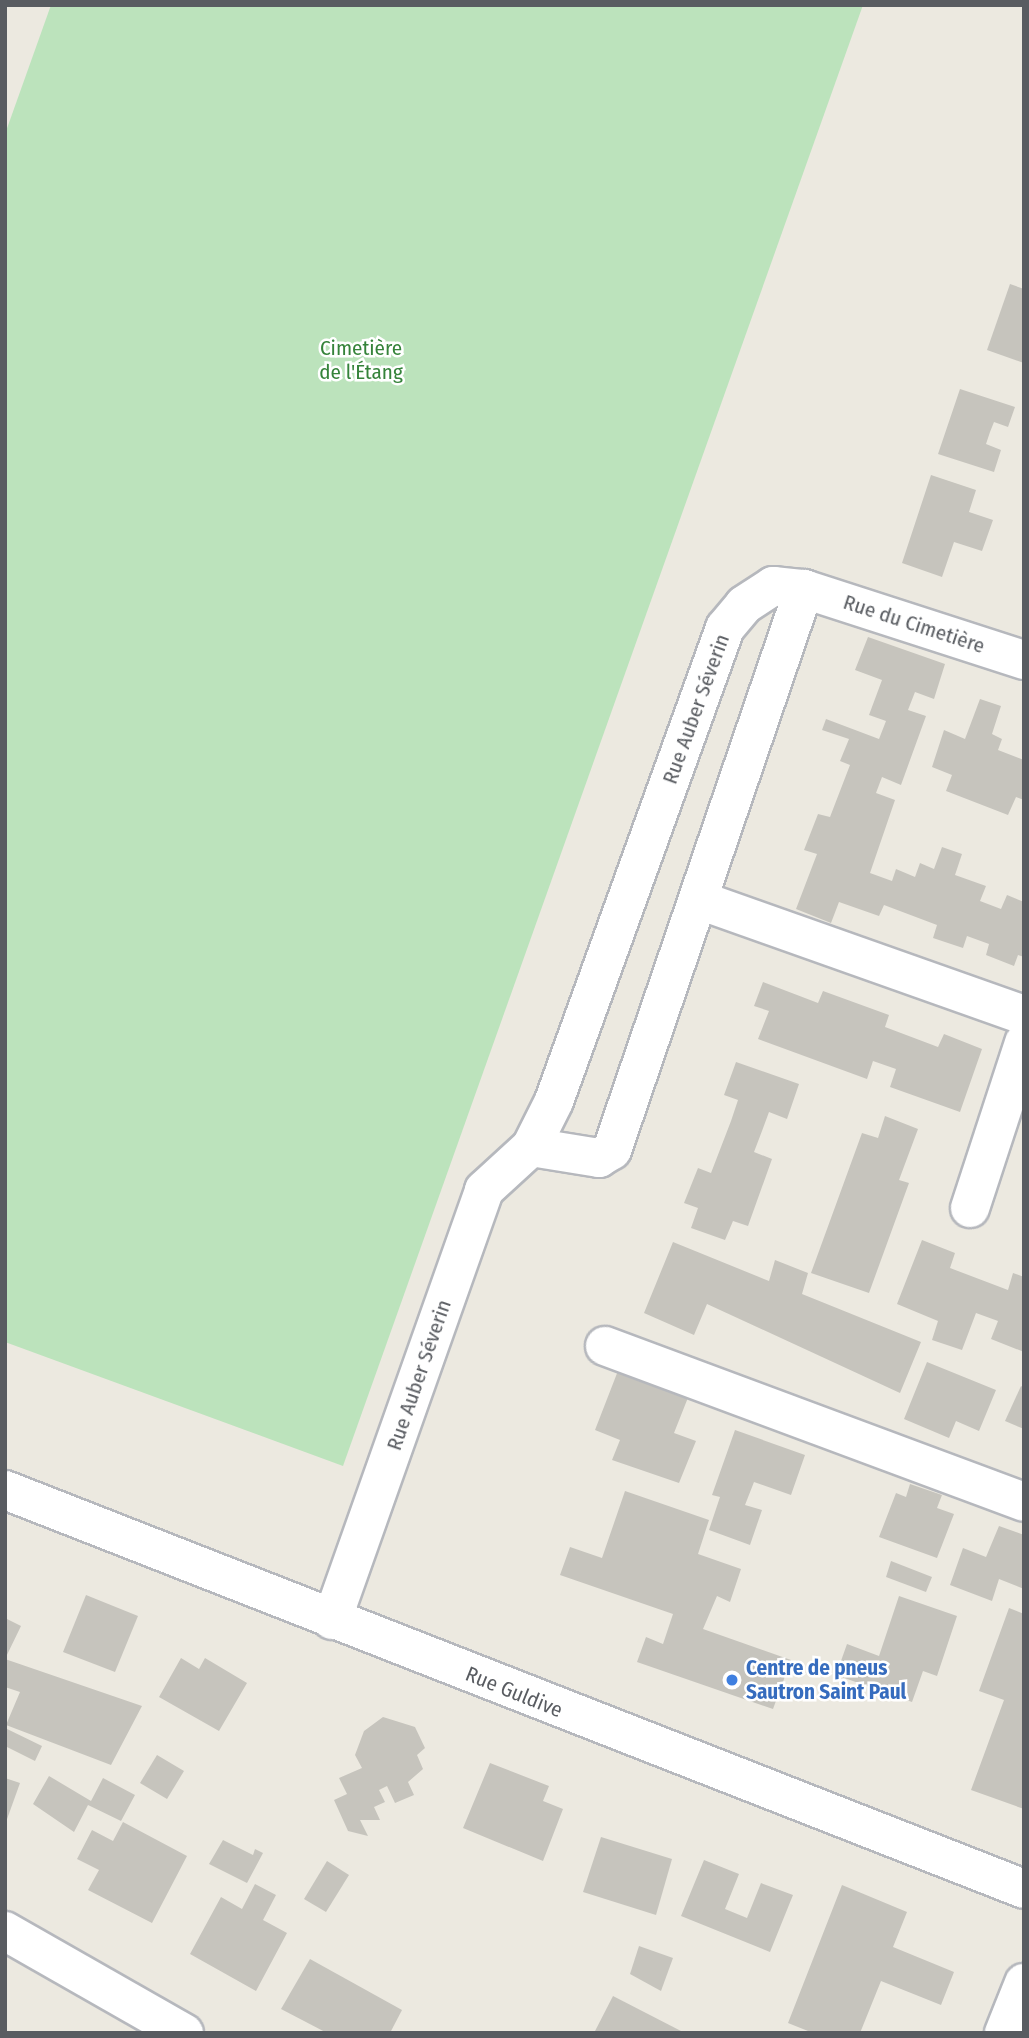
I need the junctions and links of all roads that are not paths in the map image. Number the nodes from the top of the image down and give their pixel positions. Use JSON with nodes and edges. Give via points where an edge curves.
{"nodes":[{"id":1,"x":804,"y":589,"type":"junction"},
{"id":2,"x":1022,"y":654,"type":"edge"},
{"id":3,"x":699,"y":900,"type":"junction"},
{"id":4,"x":1024,"y":1015,"type":"edge"},
{"id":5,"x":1024,"y":1043,"type":"edge"},
{"id":6,"x":531,"y":1147,"type":"junction"},
{"id":7,"x":970,"y":1208,"type":"dead end"},
{"id":8,"x":605,"y":1346,"type":"dead end"},
{"id":9,"x":5,"y":1490,"type":"edge"},
{"id":10,"x":1024,"y":1502,"type":"edge"},
{"id":11,"x":332,"y":1620,"type":"junction"},
{"id":12,"x":1024,"y":1889,"type":"edge"},
{"id":13,"x":5,"y":1931,"type":"edge"},
{"id":14,"x":1024,"y":1983,"type":"edge"},
{"id":15,"x":184,"y":2033,"type":"edge"},
{"id":16,"x":1003,"y":2033,"type":"edge"}],
"edges":[{"from":1,"to":2,"type":"street","name":"Rue du Cimetière"},
{"from":1,"to":3,"type":"street"},
{"from":1,"to":6,"type":"street","name":"Rue Auber Séverin","via":[[773,586],[744,605],[725,628],[554,1101]]},
{"from":3,"to":4,"type":"street"},
{"from":3,"to":6,"type":"street","via":[[612,1150],[599,1158]]},
{"from":5,"to":7,"type":"street"},
{"from":6,"to":11,"type":"street","name":"Rue Auber Séverin","via":[[484,1190]]},
{"from":8,"to":10,"type":"street"},
{"from":9,"to":11,"type":"street","name":"Rue Guldive"},
{"from":11,"to":12,"type":"street","name":"Rue Guldive"},
{"from":13,"to":15,"type":"street"},
{"from":14,"to":16,"type":"street"}]}
